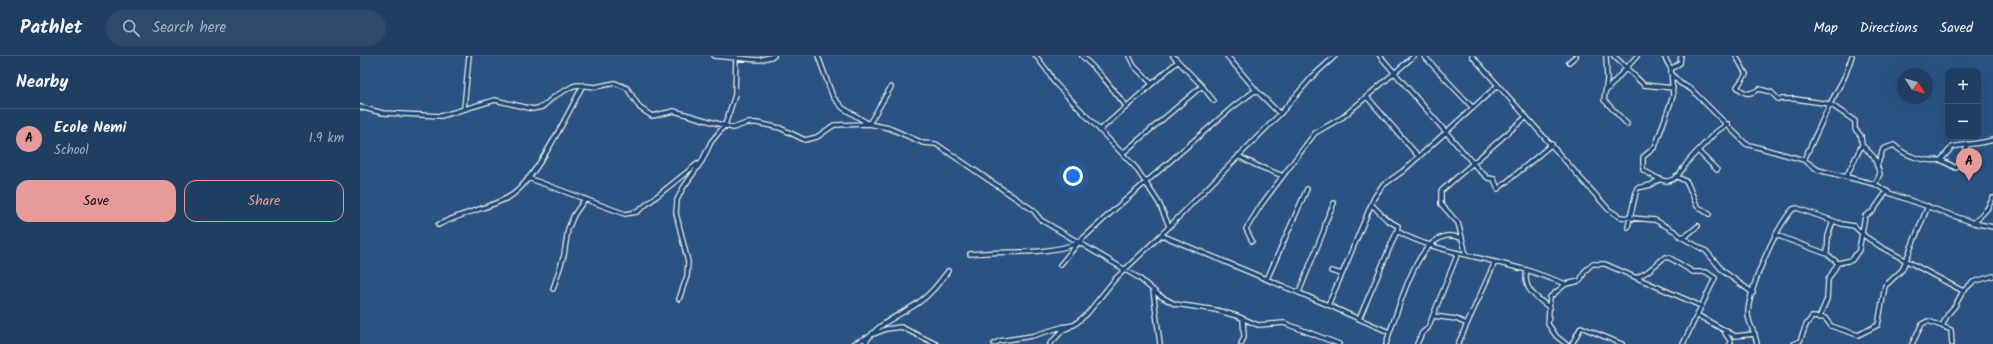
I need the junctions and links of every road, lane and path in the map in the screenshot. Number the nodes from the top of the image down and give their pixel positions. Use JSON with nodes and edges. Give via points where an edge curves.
{"nodes":[{"id":1,"x":468,"y":56,"type":"edge"},
{"id":2,"x":714,"y":56,"type":"edge"},
{"id":3,"x":774,"y":56,"type":"edge"},
{"id":4,"x":818,"y":56,"type":"edge"},
{"id":5,"x":1036,"y":56,"type":"edge"},
{"id":6,"x":1082,"y":56,"type":"edge"},
{"id":7,"x":1128,"y":56,"type":"edge"},
{"id":8,"x":1173,"y":56,"type":"edge"},
{"id":9,"x":1227,"y":56,"type":"edge"},
{"id":10,"x":1335,"y":56,"type":"edge"},
{"id":11,"x":1380,"y":56,"type":"edge"},
{"id":12,"x":1414,"y":56,"type":"edge"},
{"id":13,"x":1424,"y":56,"type":"edge"},
{"id":14,"x":1472,"y":56,"type":"edge"},
{"id":15,"x":1576,"y":56,"type":"edge"},
{"id":16,"x":1606,"y":56,"type":"edge"},
{"id":17,"x":1614,"y":56,"type":"edge"},
{"id":18,"x":1638,"y":56,"type":"edge"},
{"id":19,"x":1664,"y":56,"type":"edge"},
{"id":20,"x":1681,"y":56,"type":"edge"},
{"id":21,"x":1736,"y":56,"type":"edge"},
{"id":22,"x":1852,"y":56,"type":"edge"},
{"id":23,"x":736,"y":57,"type":"edge"},
{"id":24,"x":1177,"y":62,"type":"junction"},
{"id":25,"x":1569,"y":62,"type":"dead end"},
{"id":26,"x":1626,"y":68,"type":"junction"},
{"id":27,"x":1671,"y":71,"type":"junction"},
{"id":28,"x":1394,"y":73,"type":"junction"},
{"id":29,"x":1152,"y":84,"type":"junction"},
{"id":30,"x":583,"y":86,"type":"junction"},
{"id":31,"x":1202,"y":86,"type":"junction"},
{"id":32,"x":1498,"y":86,"type":"junction"},
{"id":33,"x":891,"y":87,"type":"dead end"},
{"id":34,"x":1673,"y":88,"type":"junction"},
{"id":35,"x":1256,"y":90,"type":"junction"},
{"id":36,"x":1606,"y":91,"type":"junction"},
{"id":37,"x":1367,"y":97,"type":"junction"},
{"id":38,"x":1214,"y":101,"type":"dead end"},
{"id":39,"x":1830,"y":104,"type":"junction"},
{"id":40,"x":360,"y":107,"type":"edge"},
{"id":41,"x":1127,"y":107,"type":"junction"},
{"id":42,"x":464,"y":108,"type":"junction"},
{"id":43,"x":1473,"y":108,"type":"junction"},
{"id":44,"x":1280,"y":114,"type":"junction"},
{"id":45,"x":1526,"y":116,"type":"junction"},
{"id":46,"x":869,"y":124,"type":"junction"},
{"id":47,"x":1627,"y":124,"type":"dead end"},
{"id":48,"x":1728,"y":124,"type":"junction"},
{"id":49,"x":725,"y":125,"type":"junction"},
{"id":50,"x":1100,"y":130,"type":"junction"},
{"id":51,"x":1446,"y":132,"type":"junction"},
{"id":52,"x":1993,"y":140,"type":"edge"},
{"id":53,"x":1552,"y":144,"type":"junction"},
{"id":54,"x":1967,"y":144,"type":"junction"},
{"id":55,"x":1862,"y":145,"type":"junction"},
{"id":56,"x":1698,"y":152,"type":"junction"},
{"id":57,"x":1123,"y":153,"type":"junction"},
{"id":58,"x":1238,"y":156,"type":"junction"},
{"id":59,"x":1419,"y":157,"type":"junction"},
{"id":60,"x":1804,"y":160,"type":"junction"},
{"id":61,"x":1941,"y":160,"type":"junction"},
{"id":62,"x":702,"y":161,"type":"junction"},
{"id":63,"x":1474,"y":162,"type":"junction"},
{"id":64,"x":1877,"y":166,"type":"junction"},
{"id":65,"x":1717,"y":170,"type":"dead end"},
{"id":66,"x":1284,"y":176,"type":"junction"},
{"id":67,"x":1676,"y":176,"type":"junction"},
{"id":68,"x":1846,"y":177,"type":"junction"},
{"id":69,"x":528,"y":178,"type":"junction"},
{"id":70,"x":1660,"y":179,"type":"junction"},
{"id":71,"x":1146,"y":182,"type":"junction"},
{"id":72,"x":1875,"y":184,"type":"junction"},
{"id":73,"x":1307,"y":189,"type":"dead end"},
{"id":74,"x":1887,"y":191,"type":"junction"},
{"id":75,"x":1993,"y":198,"type":"edge"},
{"id":76,"x":585,"y":199,"type":"junction"},
{"id":77,"x":1334,"y":203,"type":"dead end"},
{"id":78,"x":1371,"y":204,"type":"junction"},
{"id":79,"x":1928,"y":206,"type":"junction"},
{"id":80,"x":1709,"y":214,"type":"dead end"},
{"id":81,"x":1630,"y":217,"type":"junction"},
{"id":82,"x":1833,"y":221,"type":"junction"},
{"id":83,"x":1974,"y":223,"type":"junction"},
{"id":84,"x":438,"y":224,"type":"dead end"},
{"id":85,"x":1169,"y":226,"type":"junction"},
{"id":86,"x":1698,"y":226,"type":"dead end"},
{"id":87,"x":1628,"y":227,"type":"dead end"},
{"id":88,"x":1993,"y":227,"type":"edge"},
{"id":89,"x":1397,"y":231,"type":"junction"},
{"id":90,"x":1862,"y":233,"type":"junction"},
{"id":91,"x":1161,"y":235,"type":"junction"},
{"id":92,"x":1776,"y":235,"type":"junction"},
{"id":93,"x":1681,"y":237,"type":"junction"},
{"id":94,"x":1462,"y":238,"type":"junction"},
{"id":95,"x":1252,"y":241,"type":"dead end"},
{"id":96,"x":1080,"y":242,"type":"junction"},
{"id":97,"x":1429,"y":246,"type":"junction"},
{"id":98,"x":1458,"y":253,"type":"junction"},
{"id":99,"x":970,"y":254,"type":"dead end"},
{"id":100,"x":1827,"y":254,"type":"junction"},
{"id":101,"x":1466,"y":255,"type":"junction"},
{"id":102,"x":1905,"y":260,"type":"junction"},
{"id":103,"x":1495,"y":262,"type":"junction"},
{"id":104,"x":1838,"y":264,"type":"junction"},
{"id":105,"x":1060,"y":265,"type":"dead end"},
{"id":106,"x":1124,"y":270,"type":"junction"},
{"id":107,"x":1527,"y":270,"type":"junction"},
{"id":108,"x":948,"y":271,"type":"dead end"},
{"id":109,"x":1331,"y":271,"type":"dead end"},
{"id":110,"x":1342,"y":274,"type":"junction"},
{"id":111,"x":1993,"y":276,"type":"edge"},
{"id":112,"x":1638,"y":277,"type":"junction"},
{"id":113,"x":1267,"y":279,"type":"junction"},
{"id":114,"x":1566,"y":284,"type":"junction"},
{"id":115,"x":553,"y":289,"type":"dead end"},
{"id":116,"x":1153,"y":290,"type":"junction"},
{"id":117,"x":1963,"y":291,"type":"junction"},
{"id":118,"x":1299,"y":292,"type":"junction"},
{"id":119,"x":1753,"y":293,"type":"junction"},
{"id":120,"x":679,"y":299,"type":"dead end"},
{"id":121,"x":1328,"y":306,"type":"junction"},
{"id":122,"x":1701,"y":306,"type":"junction"},
{"id":123,"x":1550,"y":308,"type":"junction"},
{"id":124,"x":1697,"y":315,"type":"junction"},
{"id":125,"x":1433,"y":316,"type":"junction"},
{"id":126,"x":1819,"y":318,"type":"junction"},
{"id":127,"x":1242,"y":319,"type":"junction"},
{"id":128,"x":1359,"y":319,"type":"junction"},
{"id":129,"x":1467,"y":324,"type":"junction"},
{"id":130,"x":1074,"y":325,"type":"junction"},
{"id":131,"x":1942,"y":326,"type":"junction"},
{"id":132,"x":1724,"y":330,"type":"junction"},
{"id":133,"x":1390,"y":331,"type":"junction"},
{"id":134,"x":1755,"y":334,"type":"junction"},
{"id":135,"x":868,"y":337,"type":"junction"},
{"id":136,"x":853,"y":344,"type":"edge"},
{"id":137,"x":864,"y":344,"type":"edge"},
{"id":138,"x":936,"y":344,"type":"edge"},
{"id":139,"x":994,"y":344,"type":"edge"},
{"id":140,"x":1050,"y":344,"type":"edge"},
{"id":141,"x":1160,"y":344,"type":"edge"},
{"id":142,"x":1241,"y":344,"type":"edge"},
{"id":143,"x":1339,"y":344,"type":"edge"},
{"id":144,"x":1386,"y":344,"type":"edge"},
{"id":145,"x":1417,"y":344,"type":"edge"},
{"id":146,"x":1458,"y":344,"type":"edge"},
{"id":147,"x":1566,"y":344,"type":"edge"},
{"id":148,"x":1572,"y":344,"type":"edge"},
{"id":149,"x":1622,"y":344,"type":"edge"},
{"id":150,"x":1683,"y":344,"type":"edge"},
{"id":151,"x":1730,"y":344,"type":"edge"},
{"id":152,"x":1759,"y":344,"type":"edge"},
{"id":153,"x":1794,"y":344,"type":"edge"},
{"id":154,"x":1912,"y":344,"type":"edge"},
{"id":155,"x":1952,"y":344,"type":"edge"}],
"edges":[{"from":1,"to":42,"type":"street"},
{"from":2,"to":23,"type":"street"},
{"from":3,"to":23,"type":"street","via":[[759,60]]},
{"from":4,"to":46,"type":"street","via":[[836,101]]},
{"from":5,"to":50,"type":"street","via":[[1054,82]]},
{"from":6,"to":41,"type":"street"},
{"from":7,"to":29,"type":"street"},
{"from":8,"to":24,"type":"street"},
{"from":9,"to":35,"type":"street"},
{"from":10,"to":44,"type":"street","via":[[1312,77]]},
{"from":11,"to":28,"type":"street"},
{"from":12,"to":28,"type":"street"},
{"from":13,"to":43,"type":"street"},
{"from":14,"to":32,"type":"street"},
{"from":15,"to":25,"type":"street"},
{"from":16,"to":36,"type":"street"},
{"from":17,"to":26,"type":"street"},
{"from":18,"to":26,"type":"street"},
{"from":19,"to":27,"type":"street"},
{"from":20,"to":27,"type":"street","via":[[1680,63]]},
{"from":21,"to":39,"type":"street","via":[[1746,74],[1737,87],[1745,94],[1750,95],[1759,89],[1771,92],[1778,99]]},
{"from":22,"to":39,"type":"street","via":[[1846,76]]},
{"from":23,"to":49,"type":"street","via":[[735,94]]},
{"from":24,"to":29,"type":"street"},
{"from":24,"to":31,"type":"street"},
{"from":26,"to":34,"type":"street","via":[[1644,85]]},
{"from":26,"to":36,"type":"street"},
{"from":27,"to":34,"type":"street"},
{"from":27,"to":48,"type":"street"},
{"from":28,"to":37,"type":"street"},
{"from":28,"to":51,"type":"street"},
{"from":29,"to":41,"type":"street"},
{"from":30,"to":42,"type":"street","via":[[578,85],[565,90],[542,107],[533,109],[495,100]]},
{"from":30,"to":49,"type":"street","via":[[621,85],[630,91],[635,103],[648,114],[655,116],[674,111]]},
{"from":30,"to":69,"type":"street","via":[[555,137]]},
{"from":31,"to":38,"type":"street"},
{"from":31,"to":57,"type":"street"},
{"from":32,"to":43,"type":"street"},
{"from":32,"to":45,"type":"street"},
{"from":33,"to":46,"type":"street"},
{"from":34,"to":70,"type":"street","via":[[1673,96],[1655,147],[1643,157],[1643,170]]},
{"from":35,"to":44,"type":"street"},
{"from":35,"to":71,"type":"street"},
{"from":36,"to":47,"type":"street","via":[[1604,100]]},
{"from":37,"to":59,"type":"street"},
{"from":37,"to":66,"type":"street","via":[[1343,117],[1315,133]]},
{"from":39,"to":55,"type":"street","via":[[1855,121],[1855,129],[1862,136]]},
{"from":39,"to":60,"type":"street"},
{"from":40,"to":42,"type":"street","via":[[383,113],[434,116]]},
{"from":41,"to":50,"type":"street"},
{"from":43,"to":51,"type":"street"},
{"from":44,"to":58,"type":"street"},
{"from":45,"to":53,"type":"street"},
{"from":45,"to":63,"type":"street"},
{"from":46,"to":49,"type":"street","via":[[834,125],[817,137],[805,140],[780,128],[747,123],[733,128]]},
{"from":46,"to":96,"type":"street","via":[[889,128],[923,143],[936,144],[1033,210],[1041,220]]},
{"from":48,"to":56,"type":"street","via":[[1714,134]]},
{"from":48,"to":60,"type":"street","via":[[1746,144]]},
{"from":49,"to":62,"type":"street","via":[[711,142]]},
{"from":50,"to":57,"type":"street"},
{"from":51,"to":59,"type":"street"},
{"from":51,"to":63,"type":"street"},
{"from":52,"to":54,"type":"street"},
{"from":53,"to":63,"type":"street","via":[[1498,189],[1494,179],[1488,178]]},
{"from":53,"to":81,"type":"street","via":[[1609,210],[1620,217]]},
{"from":54,"to":61,"type":"street","via":[[1952,147]]},
{"from":54,"to":61,"type":"street","via":[[1965,157],[1956,168]]},
{"from":55,"to":64,"type":"street","via":[[1874,157]]},
{"from":55,"to":68,"type":"street"},
{"from":56,"to":65,"type":"street"},
{"from":56,"to":67,"type":"street"},
{"from":57,"to":71,"type":"street"},
{"from":58,"to":66,"type":"street"},
{"from":58,"to":85,"type":"street"},
{"from":59,"to":78,"type":"street","via":[[1382,186]]},
{"from":60,"to":68,"type":"street","via":[[1818,170]]},
{"from":61,"to":64,"type":"street","via":[[1923,160],[1901,152],[1894,145],[1883,149]]},
{"from":62,"to":76,"type":"street","via":[[631,214]]},
{"from":62,"to":120,"type":"street","via":[[677,200],[676,213],[688,262],[687,276]]},
{"from":63,"to":94,"type":"street","via":[[1441,191],[1441,204],[1458,224]]},
{"from":64,"to":72,"type":"street","via":[[1880,174]]},
{"from":66,"to":95,"type":"street","via":[[1261,204],[1246,229]]},
{"from":67,"to":70,"type":"street","via":[[1666,181]]},
{"from":67,"to":80,"type":"street","via":[[1687,182],[1697,206]]},
{"from":68,"to":72,"type":"street"},
{"from":69,"to":76,"type":"street"},
{"from":69,"to":84,"type":"street","via":[[510,196]]},
{"from":70,"to":81,"type":"street","via":[[1651,185],[1637,188]]},
{"from":71,"to":85,"type":"street"},
{"from":71,"to":96,"type":"street"},
{"from":72,"to":74,"type":"street"},
{"from":73,"to":113,"type":"street"},
{"from":74,"to":79,"type":"street"},
{"from":74,"to":90,"type":"street","via":[[1873,211],[1865,216]]},
{"from":75,"to":83,"type":"street"},
{"from":76,"to":115,"type":"street","via":[[568,229],[564,255]]},
{"from":77,"to":118,"type":"street"},
{"from":78,"to":89,"type":"street","via":[[1387,220],[1398,226]]},
{"from":78,"to":110,"type":"street"},
{"from":79,"to":83,"type":"street"},
{"from":79,"to":102,"type":"street"},
{"from":81,"to":87,"type":"street"},
{"from":81,"to":93,"type":"street","via":[[1655,220]]},
{"from":82,"to":90,"type":"street","via":[[1854,226]]},
{"from":82,"to":92,"type":"street","via":[[1793,208]]},
{"from":82,"to":100,"type":"street","via":[[1828,236]]},
{"from":83,"to":88,"type":"street"},
{"from":85,"to":91,"type":"street"},
{"from":86,"to":93,"type":"street"},
{"from":89,"to":97,"type":"street"},
{"from":89,"to":128,"type":"street"},
{"from":90,"to":102,"type":"street"},
{"from":90,"to":104,"type":"street","via":[[1859,250],[1852,260]]},
{"from":91,"to":106,"type":"street"},
{"from":91,"to":113,"type":"street"},
{"from":92,"to":100,"type":"street"},
{"from":92,"to":119,"type":"street"},
{"from":93,"to":119,"type":"street","via":[[1706,251],[1723,271]]},
{"from":94,"to":97,"type":"street","via":[[1445,236]]},
{"from":94,"to":101,"type":"street"},
{"from":96,"to":99,"type":"street","via":[[1043,252]]},
{"from":96,"to":105,"type":"street"},
{"from":96,"to":106,"type":"street"},
{"from":97,"to":98,"type":"street"},
{"from":97,"to":133,"type":"street","via":[[1416,264]]},
{"from":98,"to":101,"type":"street"},
{"from":98,"to":125,"type":"street"},
{"from":100,"to":104,"type":"street"},
{"from":101,"to":103,"type":"street"},
{"from":102,"to":117,"type":"street"},
{"from":102,"to":126,"type":"street","via":[[1902,270],[1885,286],[1878,325],[1858,335],[1830,326],[1825,318]]},
{"from":103,"to":107,"type":"street"},
{"from":103,"to":129,"type":"street"},
{"from":104,"to":126,"type":"street","via":[[1828,280],[1827,299]]},
{"from":106,"to":116,"type":"street"},
{"from":106,"to":130,"type":"street","via":[[1087,314]]},
{"from":107,"to":114,"type":"street"},
{"from":107,"to":123,"type":"street","via":[[1525,281],[1528,288]]},
{"from":108,"to":135,"type":"street","via":[[933,290]]},
{"from":109,"to":110,"type":"street"},
{"from":110,"to":121,"type":"street"},
{"from":111,"to":117,"type":"street","via":[[1973,282]]},
{"from":112,"to":114,"type":"street","via":[[1605,264],[1592,264],[1580,281]]},
{"from":112,"to":122,"type":"street"},
{"from":112,"to":122,"type":"street","via":[[1665,257],[1693,272],[1706,272],[1715,278]]},
{"from":113,"to":118,"type":"street"},
{"from":114,"to":123,"type":"street","via":[[1550,297]]},
{"from":116,"to":127,"type":"street","via":[[1175,304],[1216,310]]},
{"from":116,"to":141,"type":"street"},
{"from":117,"to":131,"type":"street"},
{"from":118,"to":121,"type":"street"},
{"from":119,"to":134,"type":"street","via":[[1748,313]]},
{"from":121,"to":128,"type":"street"},
{"from":122,"to":124,"type":"street"},
{"from":123,"to":147,"type":"street","via":[[1548,324],[1556,336]]},
{"from":124,"to":132,"type":"street"},
{"from":124,"to":150,"type":"street"},
{"from":125,"to":129,"type":"street","via":[[1456,319]]},
{"from":125,"to":145,"type":"street"},
{"from":126,"to":153,"type":"street","via":[[1812,317],[1800,341]]},
{"from":127,"to":142,"type":"street","via":[[1244,337]]},
{"from":127,"to":143,"type":"street","via":[[1258,325],[1284,323]]},
{"from":128,"to":133,"type":"street"},
{"from":129,"to":146,"type":"street"},
{"from":130,"to":139,"type":"street"},
{"from":130,"to":140,"type":"street","via":[[1063,330]]},
{"from":131,"to":154,"type":"street","via":[[1928,321]]},
{"from":131,"to":155,"type":"street","via":[[1951,330]]},
{"from":132,"to":134,"type":"street","via":[[1735,336]]},
{"from":132,"to":151,"type":"street"},
{"from":133,"to":144,"type":"street"},
{"from":134,"to":152,"type":"street"},
{"from":135,"to":136,"type":"street"},
{"from":135,"to":137,"type":"street"},
{"from":135,"to":138,"type":"street","via":[[901,326]]},
{"from":148,"to":149,"type":"street","via":[[1581,327]]}]}
